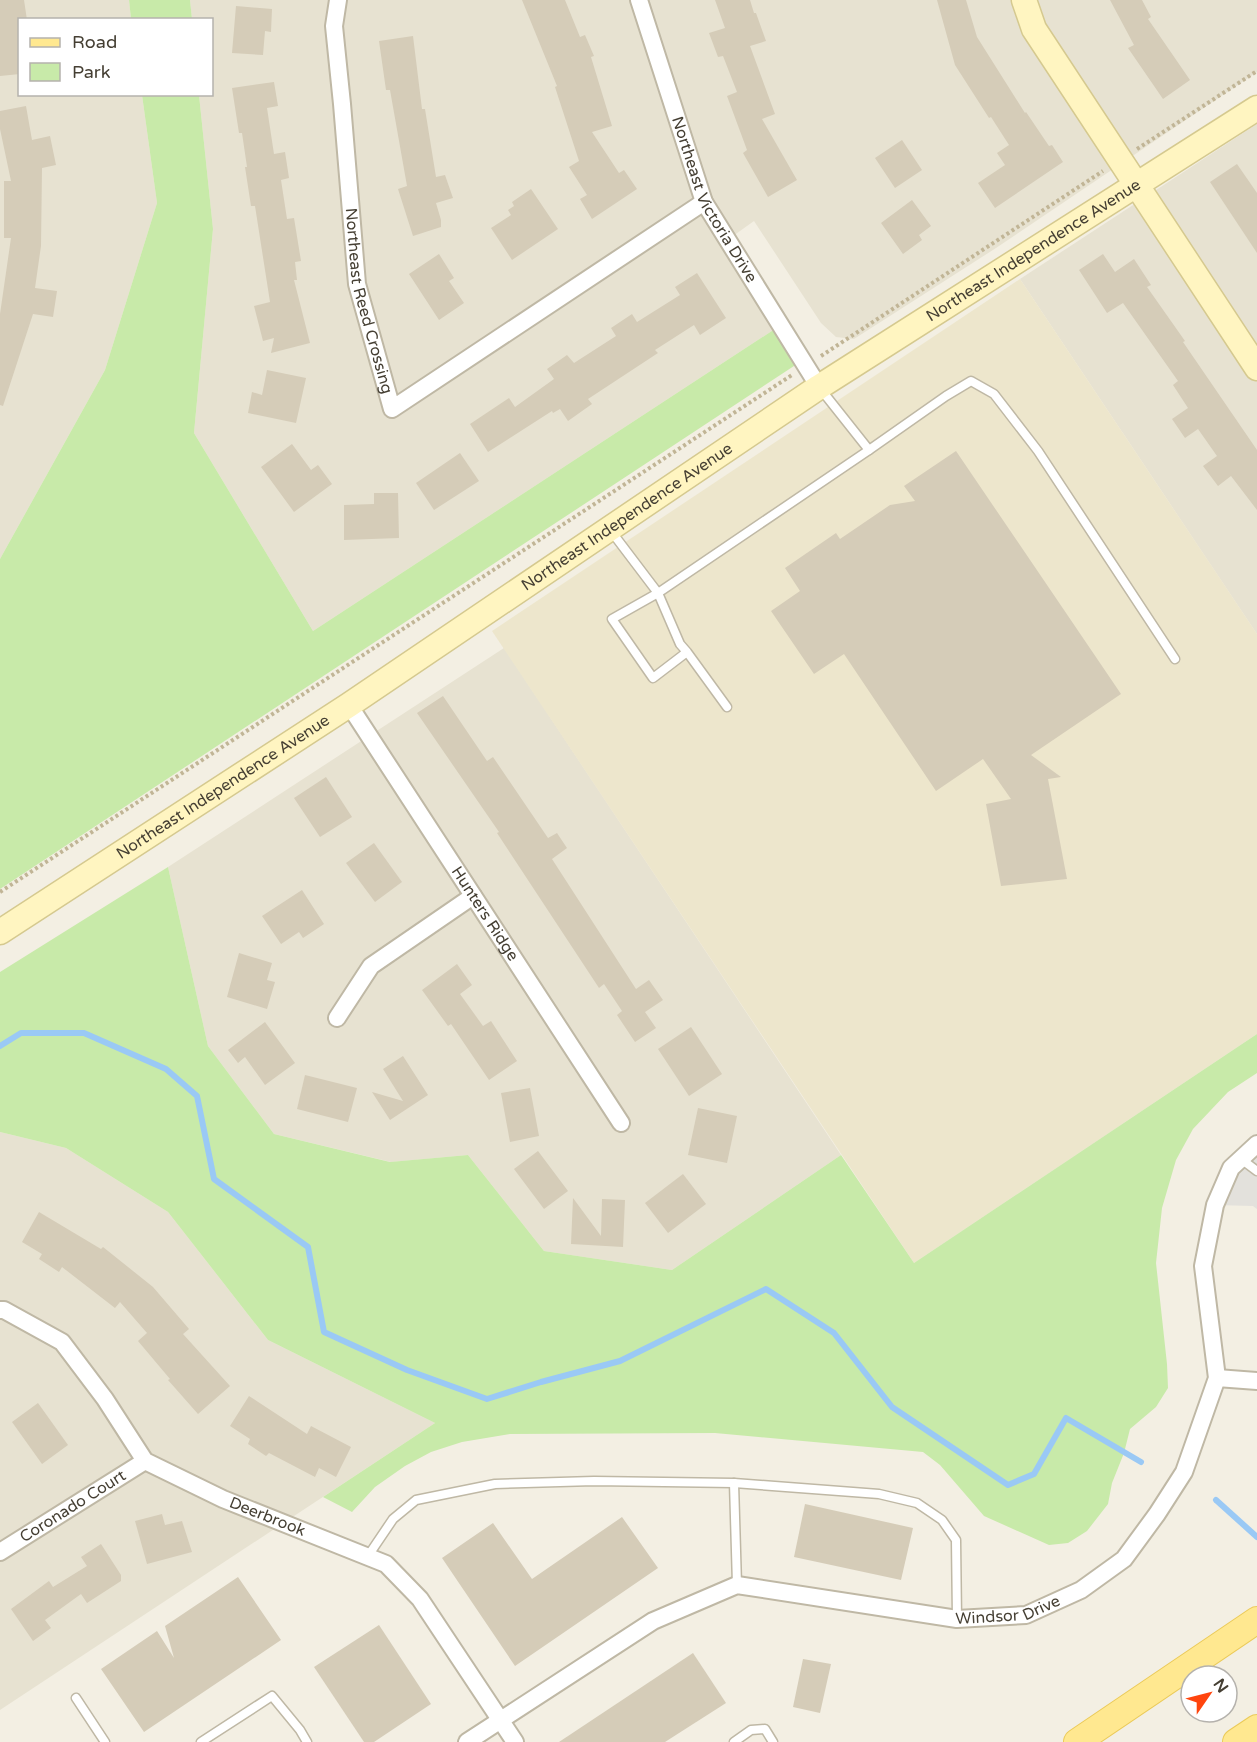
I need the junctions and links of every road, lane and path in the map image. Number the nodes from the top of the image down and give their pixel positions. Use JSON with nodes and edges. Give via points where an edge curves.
{"nodes":[{"id":1,"x":338,"y":0,"type":"edge"},
{"id":2,"x":639,"y":0,"type":"edge"},
{"id":3,"x":1024,"y":0,"type":"edge"},
{"id":4,"x":1257,"y":71,"type":"edge"},
{"id":5,"x":1257,"y":108,"type":"edge"},
{"id":6,"x":1120,"y":160,"type":"junction"},
{"id":7,"x":1136,"y":184,"type":"junction"},
{"id":8,"x":704,"y":202,"type":"junction"},
{"id":9,"x":806,"y":366,"type":"junction"},
{"id":10,"x":1257,"y":368,"type":"edge"},
{"id":11,"x":819,"y":387,"type":"junction"},
{"id":12,"x":869,"y":450,"type":"junction"},
{"id":13,"x":609,"y":529,"type":"junction"},
{"id":14,"x":658,"y":593,"type":"junction"},
{"id":15,"x":687,"y":652,"type":"junction"},
{"id":16,"x":1175,"y":660,"type":"dead end"},
{"id":17,"x":349,"y":705,"type":"junction"},
{"id":18,"x":727,"y":707,"type":"dead end"},
{"id":19,"x":0,"y":892,"type":"edge"},
{"id":20,"x":473,"y":896,"type":"junction"},
{"id":21,"x":0,"y":932,"type":"edge"},
{"id":22,"x":337,"y":1018,"type":"dead end"},
{"id":23,"x":621,"y":1123,"type":"dead end"},
{"id":24,"x":1257,"y":1144,"type":"edge"},
{"id":25,"x":1241,"y":1159,"type":"junction"},
{"id":26,"x":1257,"y":1171,"type":"edge"},
{"id":27,"x":0,"y":1310,"type":"edge"},
{"id":28,"x":1217,"y":1378,"type":"junction"},
{"id":29,"x":1257,"y":1381,"type":"edge"},
{"id":30,"x":145,"y":1461,"type":"junction"},
{"id":31,"x":734,"y":1483,"type":"junction"},
{"id":32,"x":0,"y":1552,"type":"edge"},
{"id":33,"x":368,"y":1556,"type":"junction"},
{"id":34,"x":737,"y":1585,"type":"junction"},
{"id":35,"x":957,"y":1619,"type":"junction"},
{"id":36,"x":1257,"y":1620,"type":"edge"},
{"id":37,"x":76,"y":1698,"type":"dead end"},
{"id":38,"x":500,"y":1720,"type":"junction"},
{"id":39,"x":1257,"y":1728,"type":"edge"},
{"id":40,"x":105,"y":1742,"type":"edge"},
{"id":41,"x":201,"y":1742,"type":"edge"},
{"id":42,"x":307,"y":1742,"type":"edge"},
{"id":43,"x":467,"y":1742,"type":"edge"},
{"id":44,"x":514,"y":1742,"type":"edge"},
{"id":45,"x":734,"y":1742,"type":"edge"},
{"id":46,"x":773,"y":1742,"type":"edge"},
{"id":47,"x":1077,"y":1742,"type":"edge"},
{"id":48,"x":1236,"y":1742,"type":"edge"}],
"edges":[{"from":1,"to":8,"type":"street","name":"Northeast Reed Crossing","via":[[334,26],[357,284],[392,409]]},
{"from":2,"to":8,"type":"street","name":"Northeast Victoria Drive"},
{"from":3,"to":6,"type":"street","via":[[1034,29]]},
{"from":4,"to":6,"type":"path"},
{"from":5,"to":7,"type":"street","name":"Northeast Independence Avenue"},
{"from":6,"to":7,"type":"street"},
{"from":6,"to":9,"type":"path"},
{"from":7,"to":10,"type":"street"},
{"from":7,"to":11,"type":"street","name":"Northeast Independence Avenue"},
{"from":8,"to":9,"type":"street","name":"Northeast Victoria Drive"},
{"from":9,"to":11,"type":"street","name":"Northeast Victoria Drive"},
{"from":9,"to":19,"type":"path"},
{"from":11,"to":12,"type":"lane"},
{"from":11,"to":13,"type":"street","name":"Northeast Independence Avenue"},
{"from":12,"to":14,"type":"lane"},
{"from":12,"to":16,"type":"lane","via":[[971,381],[994,394],[1038,451]]},
{"from":13,"to":14,"type":"lane"},
{"from":13,"to":17,"type":"street","name":"Northeast Independence Avenue"},
{"from":14,"to":15,"type":"lane"},
{"from":14,"to":15,"type":"lane","via":[[612,619],[653,678]]},
{"from":15,"to":18,"type":"lane"},
{"from":17,"to":20,"type":"street","name":"Hunters Ridge"},
{"from":17,"to":21,"type":"street","name":"Northeast Independence Avenue"},
{"from":20,"to":22,"type":"street","via":[[371,966]]},
{"from":20,"to":23,"type":"street","name":"Hunters Ridge"},
{"from":24,"to":25,"type":"street","name":"Windsor Drive"},
{"from":25,"to":26,"type":"lane"},
{"from":25,"to":28,"type":"street","name":"Windsor Drive","via":[[1231,1168],[1215,1204],[1203,1266]]},
{"from":27,"to":30,"type":"street","via":[[62,1342]]},
{"from":28,"to":29,"type":"street"},
{"from":28,"to":35,"type":"street","name":"Windsor Drive","via":[[1184,1472],[1124,1559],[1081,1590],[1026,1615]]},
{"from":30,"to":32,"type":"street","name":"Coronado Court"},
{"from":30,"to":33,"type":"street","name":"Deerbrook","via":[[223,1499]]},
{"from":31,"to":33,"type":"lane","via":[[495,1484],[416,1500],[393,1519]]},
{"from":31,"to":34,"type":"lane"},
{"from":31,"to":35,"type":"lane","via":[[879,1494],[917,1503],[942,1520],[956,1540]]},
{"from":33,"to":38,"type":"street","name":"Deerbrook","via":[[386,1564],[420,1599]]},
{"from":34,"to":35,"type":"street","name":"Windsor Drive"},
{"from":34,"to":38,"type":"street","via":[[653,1622]]},
{"from":36,"to":47,"type":"main road"},
{"from":37,"to":40,"type":"lane"},
{"from":38,"to":43,"type":"street"},
{"from":38,"to":44,"type":"street","name":"Deerbrook"},
{"from":39,"to":48,"type":"main road"},
{"from":41,"to":42,"type":"lane","via":[[272,1696]]},
{"from":45,"to":46,"type":"lane","via":[[752,1730],[765,1730]]}]}
